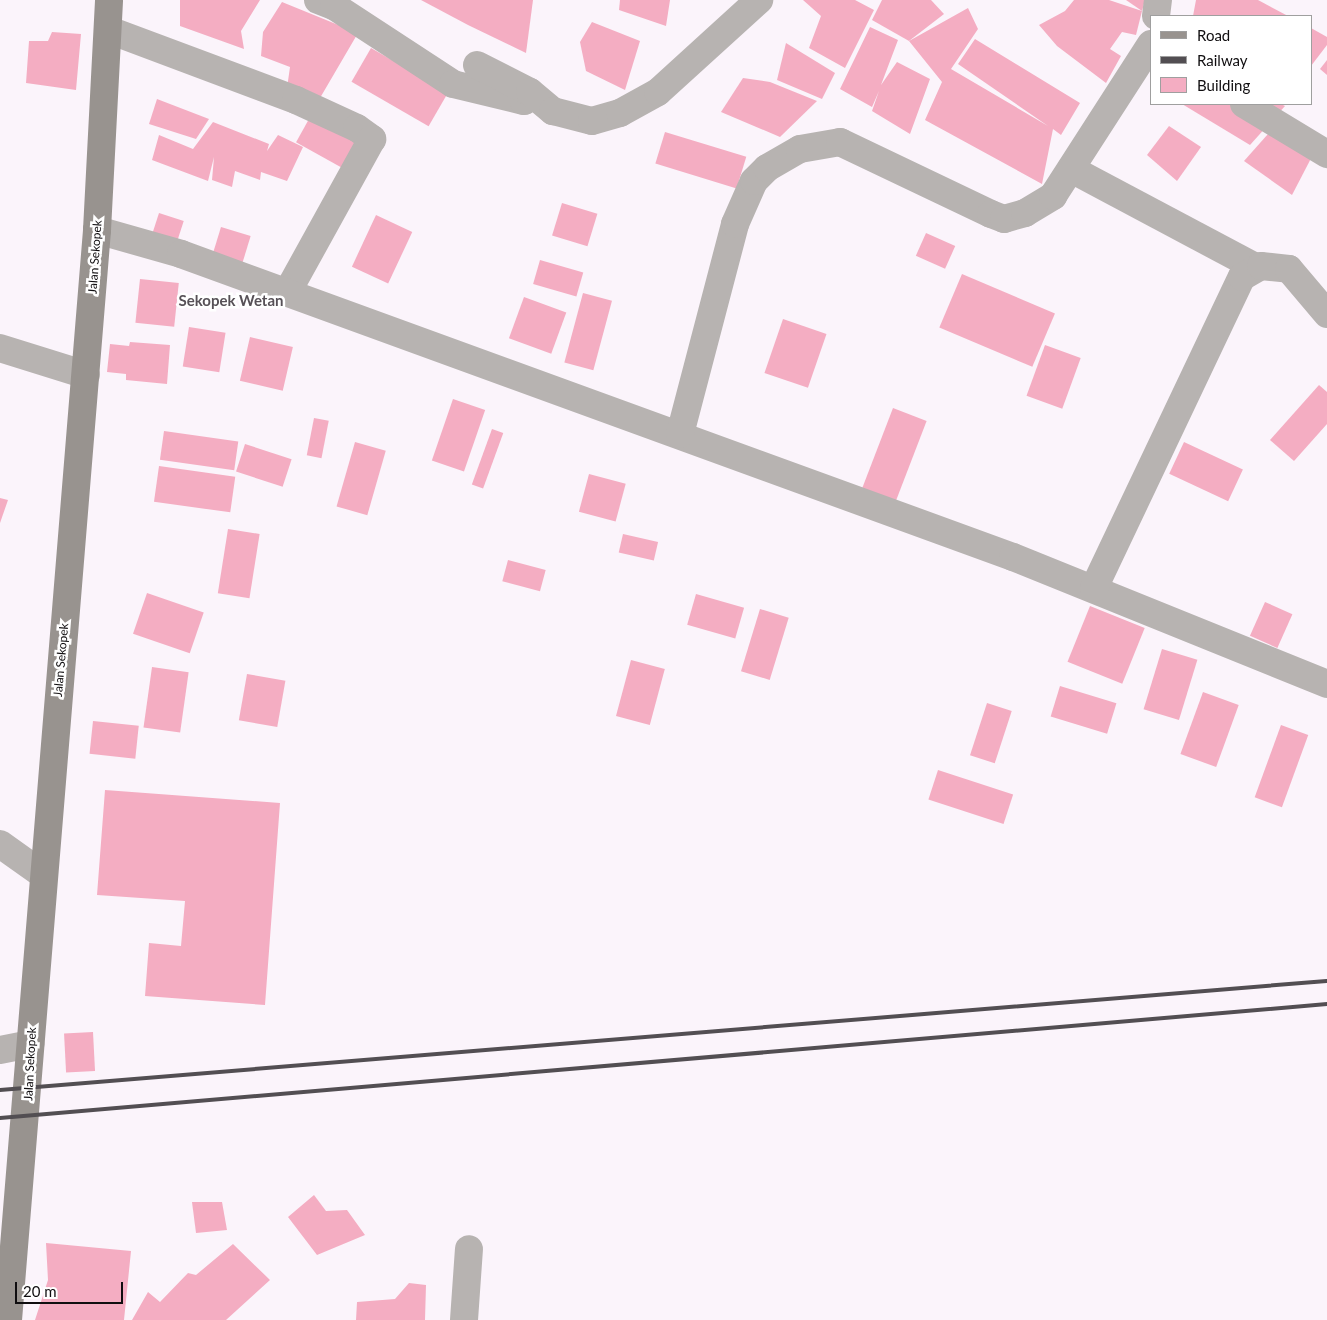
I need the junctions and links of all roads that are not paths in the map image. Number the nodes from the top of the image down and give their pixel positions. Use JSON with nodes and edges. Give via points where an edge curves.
{"nodes":[{"id":1,"x":109,"y":0,"type":"edge"},
{"id":2,"x":318,"y":0,"type":"edge"},
{"id":3,"x":1158,"y":0,"type":"edge"},
{"id":4,"x":754,"y":1,"type":"edge"},
{"id":5,"x":1156,"y":15,"type":"edge"},
{"id":6,"x":109,"y":30,"type":"junction"},
{"id":7,"x":1150,"y":46,"type":"edge"},
{"id":8,"x":477,"y":65,"type":"dead end"},
{"id":9,"x":527,"y":96,"type":"junction"},
{"id":10,"x":1246,"y":105,"type":"edge"},
{"id":11,"x":1327,"y":154,"type":"edge"},
{"id":12,"x":1071,"y":169,"type":"junction"},
{"id":13,"x":97,"y":230,"type":"junction"},
{"id":14,"x":1255,"y":267,"type":"junction"},
{"id":15,"x":287,"y":293,"type":"junction"},
{"id":16,"x":1327,"y":314,"type":"edge"},
{"id":17,"x":0,"y":348,"type":"edge"},
{"id":18,"x":86,"y":375,"type":"junction"},
{"id":19,"x":680,"y":434,"type":"junction"},
{"id":20,"x":1094,"y":588,"type":"junction"},
{"id":21,"x":1327,"y":684,"type":"edge"},
{"id":22,"x":0,"y":844,"type":"edge"},
{"id":23,"x":42,"y":874,"type":"junction"},
{"id":24,"x":30,"y":1044,"type":"junction"},
{"id":25,"x":0,"y":1050,"type":"edge"},
{"id":26,"x":469,"y":1249,"type":"dead end"},
{"id":27,"x":7,"y":1257,"type":"edge"},
{"id":28,"x":8,"y":1320,"type":"edge"},
{"id":29,"x":464,"y":1320,"type":"edge"}],
"edges":[{"from":1,"to":6,"type":"street","name":"Jalan Sekopek"},
{"from":2,"to":9,"type":"street","via":[[334,6],[453,84]]},
{"from":3,"to":5,"type":"street"},
{"from":4,"to":9,"type":"street","via":[[658,92],[620,113],[592,121],[574,119]]},
{"from":6,"to":13,"type":"street","name":"Jalan Sekopek"},
{"from":6,"to":15,"type":"street","via":[[296,100],[357,128],[372,139]]},
{"from":7,"to":12,"type":"street"},
{"from":8,"to":9,"type":"street"},
{"from":10,"to":11,"type":"street"},
{"from":12,"to":14,"type":"street"},
{"from":12,"to":19,"type":"street","via":[[1053,196],[1025,213],[1004,219],[840,142],[800,149],[767,168],[754,181],[735,224]]},
{"from":13,"to":15,"type":"street"},
{"from":13,"to":18,"type":"street","name":"Jalan Sekopek"},
{"from":14,"to":16,"type":"street","via":[[1275,265],[1290,269]]},
{"from":14,"to":20,"type":"street","via":[[1238,286]]},
{"from":15,"to":19,"type":"street"},
{"from":17,"to":18,"type":"street"},
{"from":18,"to":23,"type":"street","name":"Jalan Sekopek"},
{"from":19,"to":20,"type":"street"},
{"from":20,"to":21,"type":"street"},
{"from":22,"to":23,"type":"street"},
{"from":23,"to":24,"type":"street","name":"Jalan Sekopek"},
{"from":24,"to":25,"type":"street"},
{"from":24,"to":27,"type":"street","name":"Jalan Sekopek"},
{"from":26,"to":29,"type":"street"},
{"from":27,"to":28,"type":"street","name":"Jalan Sekopek"}]}
